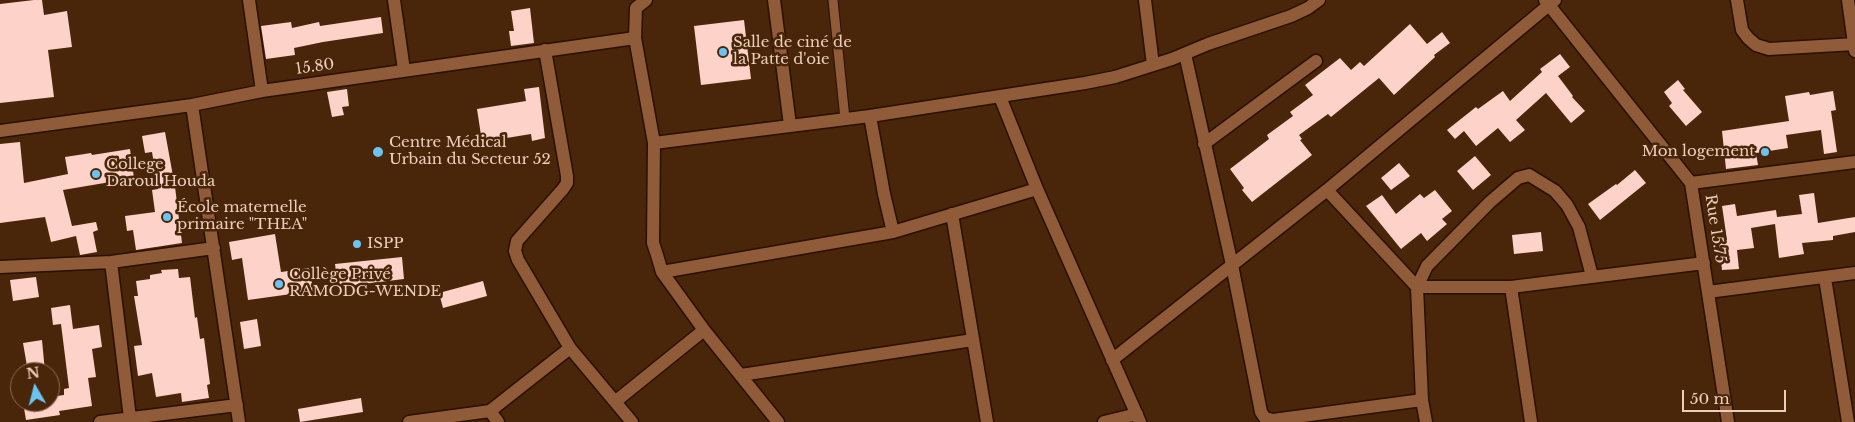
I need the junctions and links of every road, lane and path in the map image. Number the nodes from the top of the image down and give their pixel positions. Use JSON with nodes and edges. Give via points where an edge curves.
{"nodes":[{"id":1,"x":249,"y":0,"type":"edge"},
{"id":2,"x":394,"y":0,"type":"edge"},
{"id":3,"x":774,"y":0,"type":"edge"},
{"id":4,"x":833,"y":0,"type":"edge"},
{"id":5,"x":1145,"y":0,"type":"edge"},
{"id":6,"x":1319,"y":0,"type":"edge"},
{"id":7,"x":1737,"y":0,"type":"edge"},
{"id":8,"x":1848,"y":0,"type":"edge"},
{"id":9,"x":1550,"y":2,"type":"edge"},
{"id":10,"x":639,"y":3,"type":"edge"},
{"id":11,"x":635,"y":38,"type":"junction"},
{"id":12,"x":1855,"y":46,"type":"edge"},
{"id":13,"x":545,"y":50,"type":"junction"},
{"id":14,"x":1185,"y":54,"type":"junction"},
{"id":15,"x":1316,"y":61,"type":"dead end"},
{"id":16,"x":1153,"y":65,"type":"junction"},
{"id":17,"x":404,"y":70,"type":"junction"},
{"id":18,"x":262,"y":91,"type":"junction"},
{"id":19,"x":1000,"y":97,"type":"junction"},
{"id":20,"x":192,"y":105,"type":"junction"},
{"id":21,"x":870,"y":116,"type":"junction"},
{"id":22,"x":845,"y":119,"type":"junction"},
{"id":23,"x":790,"y":125,"type":"junction"},
{"id":24,"x":0,"y":132,"type":"edge"},
{"id":25,"x":654,"y":143,"type":"junction"},
{"id":26,"x":1204,"y":144,"type":"junction"},
{"id":27,"x":1855,"y":162,"type":"edge"},
{"id":28,"x":1691,"y":183,"type":"junction"},
{"id":29,"x":1038,"y":189,"type":"junction"},
{"id":30,"x":1327,"y":190,"type":"junction"},
{"id":31,"x":952,"y":214,"type":"junction"},
{"id":32,"x":893,"y":232,"type":"junction"},
{"id":33,"x":214,"y":248,"type":"junction"},
{"id":34,"x":111,"y":262,"type":"junction"},
{"id":35,"x":1704,"y":262,"type":"junction"},
{"id":36,"x":1232,"y":265,"type":"junction"},
{"id":37,"x":0,"y":267,"type":"edge"},
{"id":38,"x":662,"y":272,"type":"junction"},
{"id":39,"x":1855,"y":273,"type":"edge"},
{"id":40,"x":1592,"y":276,"type":"junction"},
{"id":41,"x":1825,"y":278,"type":"junction"},
{"id":42,"x":1417,"y":287,"type":"junction"},
{"id":43,"x":1511,"y":287,"type":"junction"},
{"id":44,"x":1708,"y":292,"type":"junction"},
{"id":45,"x":704,"y":330,"type":"junction"},
{"id":46,"x":973,"y":340,"type":"junction"},
{"id":47,"x":570,"y":348,"type":"junction"},
{"id":48,"x":1112,"y":360,"type":"junction"},
{"id":49,"x":741,"y":374,"type":"junction"},
{"id":50,"x":1422,"y":400,"type":"junction"},
{"id":51,"x":616,"y":401,"type":"junction"},
{"id":52,"x":237,"y":405,"type":"junction"},
{"id":53,"x":490,"y":411,"type":"junction"},
{"id":54,"x":130,"y":418,"type":"junction"},
{"id":55,"x":1138,"y":418,"type":"edge"},
{"id":56,"x":100,"y":422,"type":"edge"},
{"id":57,"x":239,"y":422,"type":"edge"},
{"id":58,"x":409,"y":422,"type":"edge"},
{"id":59,"x":498,"y":422,"type":"edge"},
{"id":60,"x":632,"y":422,"type":"edge"},
{"id":61,"x":778,"y":422,"type":"edge"},
{"id":62,"x":987,"y":422,"type":"edge"},
{"id":63,"x":1104,"y":422,"type":"edge"},
{"id":64,"x":1426,"y":422,"type":"edge"},
{"id":65,"x":1531,"y":422,"type":"edge"},
{"id":66,"x":1728,"y":422,"type":"edge"},
{"id":67,"x":1848,"y":422,"type":"edge"}],
"edges":[{"from":1,"to":18,"type":"street"},
{"from":2,"to":17,"type":"street"},
{"from":3,"to":23,"type":"street"},
{"from":4,"to":22,"type":"lane"},
{"from":5,"to":16,"type":"street"},
{"from":6,"to":14,"type":"street","via":[[1291,16]]},
{"from":7,"to":12,"type":"street","via":[[1742,30],[1756,45],[1769,49]]},
{"from":8,"to":12,"type":"street"},
{"from":9,"to":28,"type":"street","name":"Rue 15.75"},
{"from":9,"to":30,"type":"street"},
{"from":10,"to":11,"type":"street"},
{"from":11,"to":13,"type":"street","name":"15.80"},
{"from":11,"to":25,"type":"street"},
{"from":13,"to":17,"type":"street","name":"15.80"},
{"from":13,"to":47,"type":"street","via":[[567,183],[517,241],[515,251]]},
{"from":14,"to":16,"type":"street"},
{"from":14,"to":26,"type":"street"},
{"from":15,"to":26,"type":"street"},
{"from":16,"to":19,"type":"street","via":[[1115,77]]},
{"from":17,"to":18,"type":"street","name":"15.80"},
{"from":18,"to":20,"type":"street","name":"15.80"},
{"from":19,"to":21,"type":"street"},
{"from":19,"to":29,"type":"street"},
{"from":20,"to":24,"type":"street","name":"15.80"},
{"from":20,"to":33,"type":"street"},
{"from":21,"to":22,"type":"street"},
{"from":21,"to":32,"type":"street"},
{"from":22,"to":23,"type":"street"},
{"from":23,"to":25,"type":"street"},
{"from":25,"to":38,"type":"street","via":[[653,243]]},
{"from":26,"to":36,"type":"street"},
{"from":27,"to":28,"type":"street"},
{"from":28,"to":35,"type":"street","name":"Rue 15.75"},
{"from":29,"to":31,"type":"street"},
{"from":29,"to":48,"type":"street"},
{"from":30,"to":36,"type":"street"},
{"from":30,"to":42,"type":"street"},
{"from":31,"to":32,"type":"street"},
{"from":31,"to":46,"type":"street"},
{"from":32,"to":38,"type":"street"},
{"from":33,"to":34,"type":"street"},
{"from":33,"to":52,"type":"street"},
{"from":34,"to":37,"type":"street"},
{"from":34,"to":54,"type":"street"},
{"from":35,"to":40,"type":"street"},
{"from":35,"to":44,"type":"street","name":"Rue 15.75"},
{"from":36,"to":48,"type":"street"},
{"from":36,"to":50,"type":"street","via":[[1261,412],[1265,418],[1273,420]]},
{"from":38,"to":45,"type":"street"},
{"from":39,"to":41,"type":"street"},
{"from":40,"to":42,"type":"street","via":[[1579,227],[1567,205],[1555,191],[1529,176],[1518,178],[1490,202],[1427,266]]},
{"from":40,"to":43,"type":"street"},
{"from":41,"to":44,"type":"street"},
{"from":41,"to":67,"type":"street"},
{"from":42,"to":43,"type":"street"},
{"from":42,"to":50,"type":"street"},
{"from":43,"to":65,"type":"street"},
{"from":44,"to":66,"type":"street","name":"Rue 15.75"},
{"from":45,"to":49,"type":"street"},
{"from":45,"to":51,"type":"street"},
{"from":46,"to":49,"type":"street"},
{"from":46,"to":62,"type":"street"},
{"from":47,"to":51,"type":"street"},
{"from":47,"to":53,"type":"street"},
{"from":48,"to":55,"type":"street"},
{"from":49,"to":61,"type":"street"},
{"from":50,"to":64,"type":"street"},
{"from":51,"to":60,"type":"street"},
{"from":52,"to":54,"type":"street"},
{"from":52,"to":57,"type":"street"},
{"from":53,"to":58,"type":"street"},
{"from":53,"to":59,"type":"street"},
{"from":54,"to":56,"type":"street"},
{"from":55,"to":63,"type":"street"}]}
